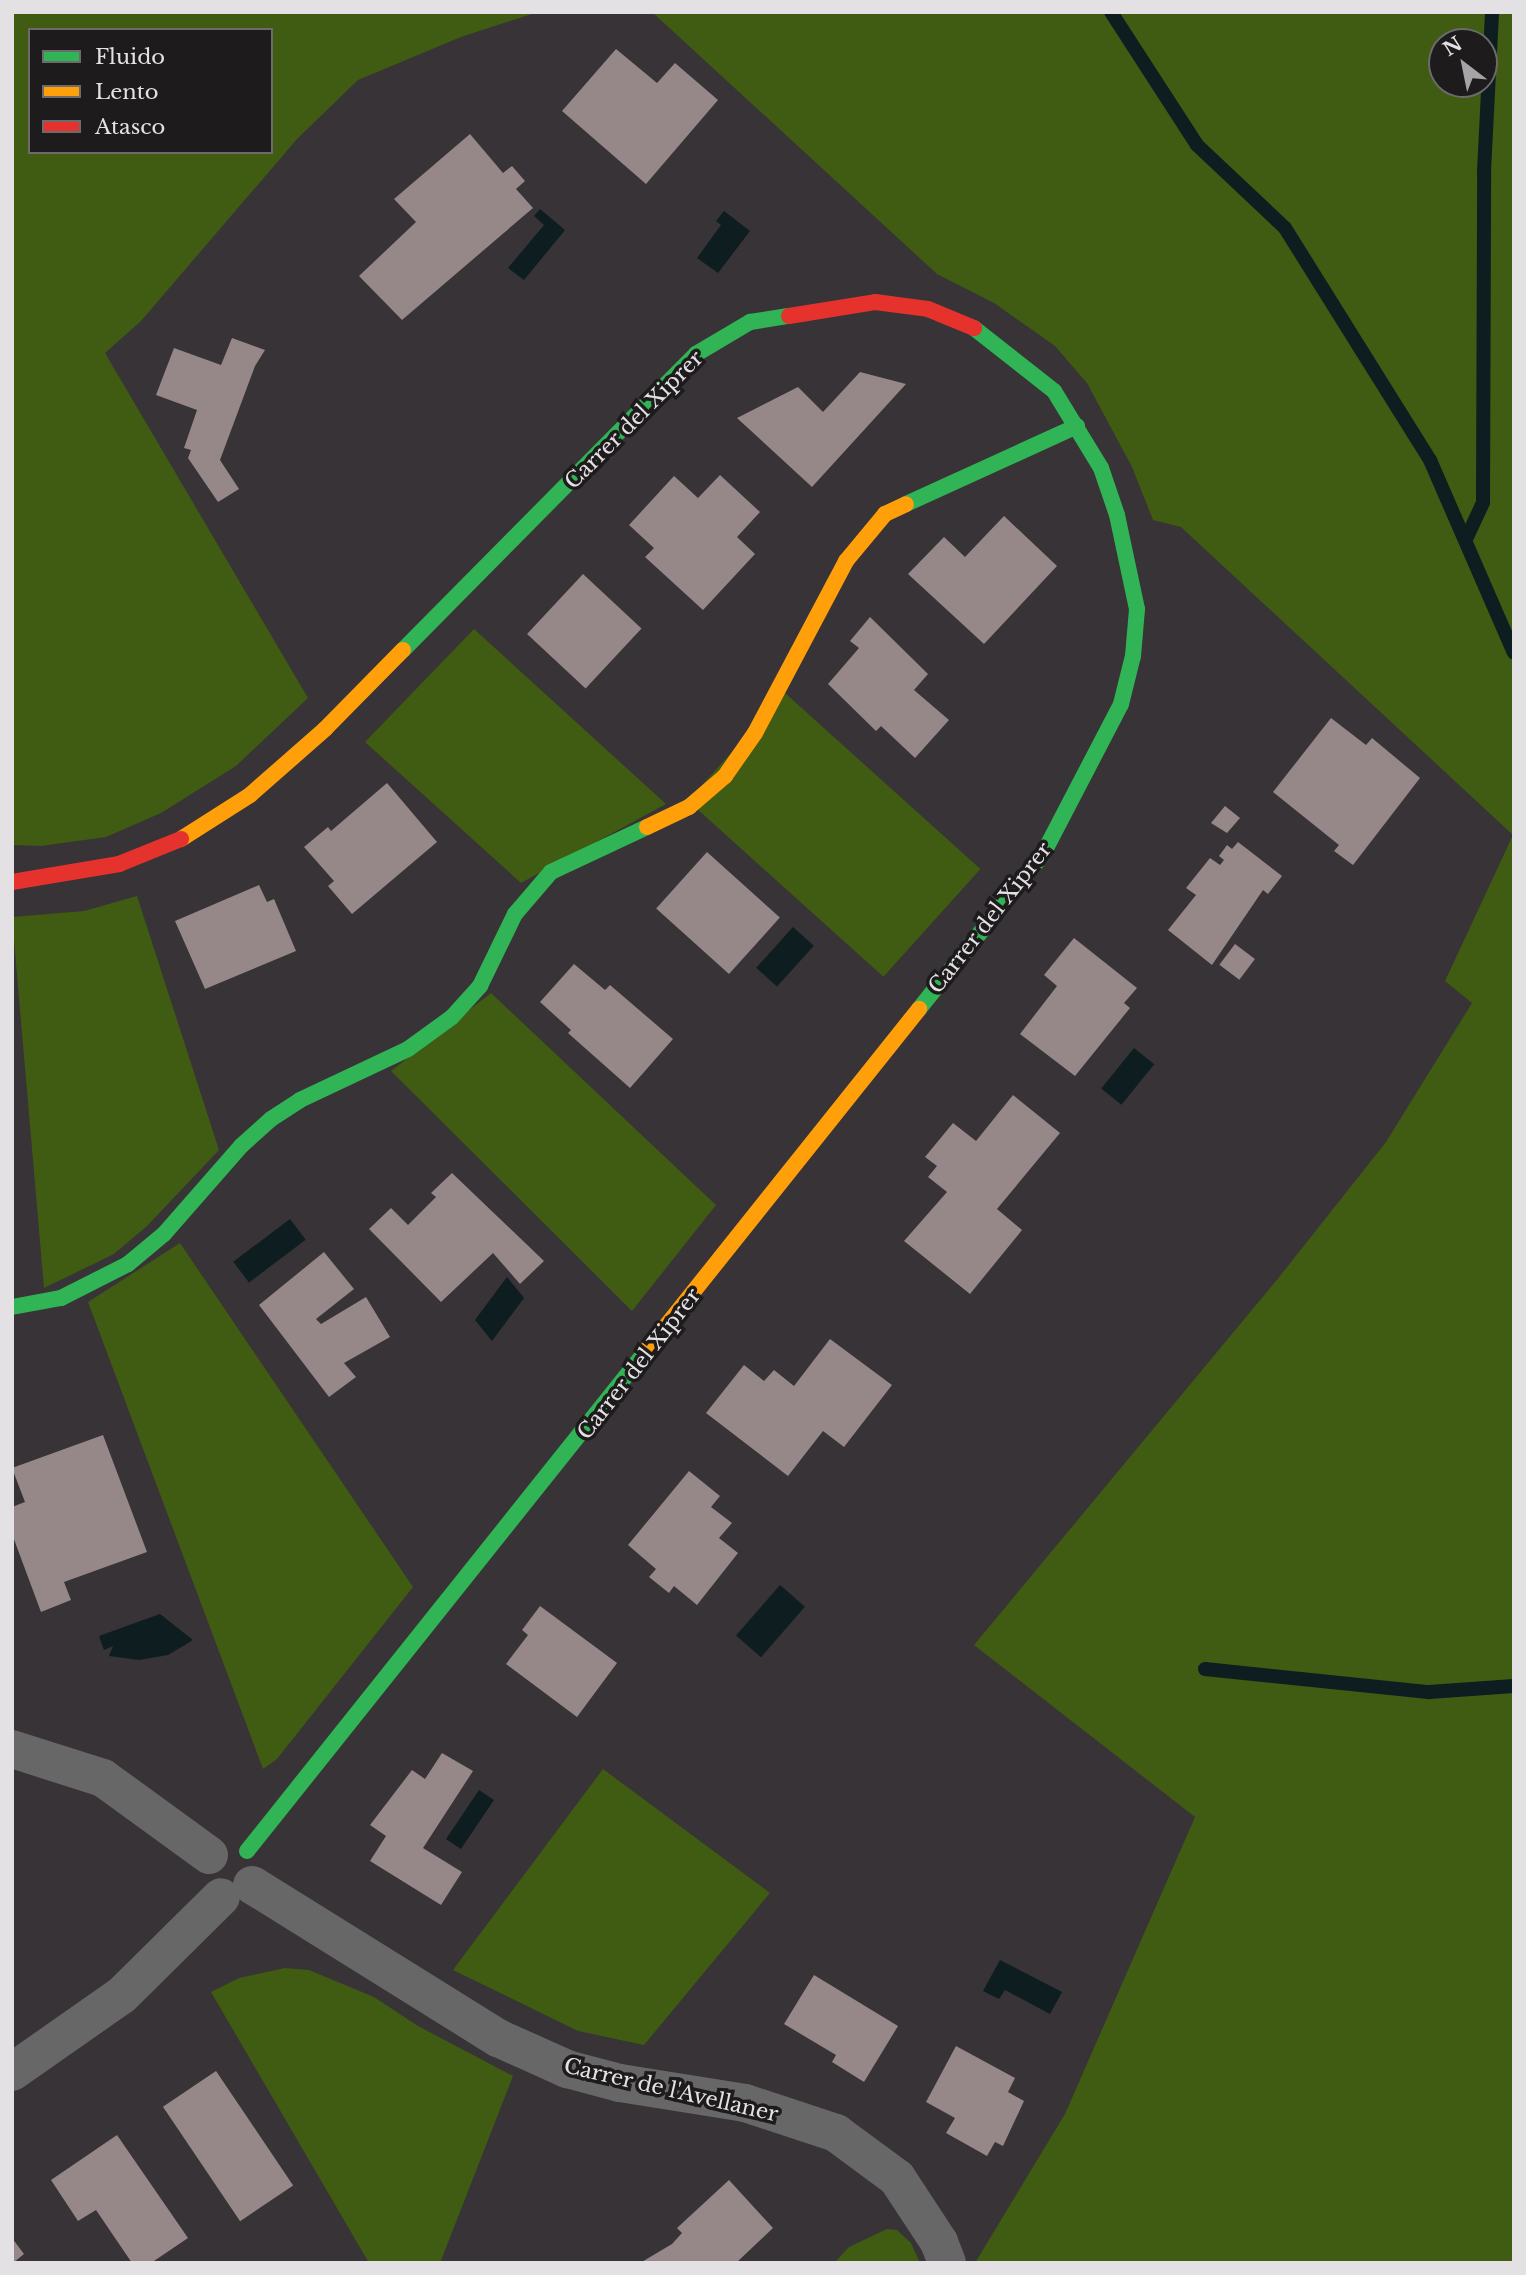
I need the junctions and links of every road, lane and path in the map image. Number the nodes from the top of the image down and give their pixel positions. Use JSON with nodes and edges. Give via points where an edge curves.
{"nodes":[{"id":1,"x":1077,"y":426,"type":"junction"},
{"id":2,"x":12,"y":882,"type":"edge"},
{"id":3,"x":12,"y":1307,"type":"edge"},
{"id":4,"x":12,"y":1749,"type":"edge"},
{"id":5,"x":240,"y":1878,"type":"junction"},
{"id":6,"x":12,"y":2072,"type":"edge"},
{"id":7,"x":947,"y":2263,"type":"edge"}],
"edges":[{"from":1,"to":2,"type":"street","name":"Carrer del Xiprer","via":[[1054,391],[1022,361],[980,330],[928,309],[875,302],[750,322],[696,354],[334,720],[250,795],[181,839],[119,864]]},
{"from":1,"to":3,"type":"street","via":[[885,514],[846,561],[755,733],[725,776],[689,807],[551,873],[515,915],[480,986],[444,1024],[408,1049],[300,1100],[271,1119],[241,1146],[164,1234],[128,1264],[61,1298]]},
{"from":1,"to":5,"type":"street","name":"Carrer del Xiprer","via":[[1101,468],[1117,516],[1137,609],[1133,656],[1121,704],[1043,854]]},
{"from":4,"to":5,"type":"street","via":[[103,1778],[209,1855],[223,1846]]},
{"from":5,"to":6,"type":"street","name":"Carrer del Xiprer","via":[[122,1995]]},
{"from":5,"to":7,"type":"street","name":"Carrer de l'Avellaner","via":[[498,2038],[567,2069],[620,2083],[745,2103],[836,2133],[897,2178],[939,2242]]}]}
